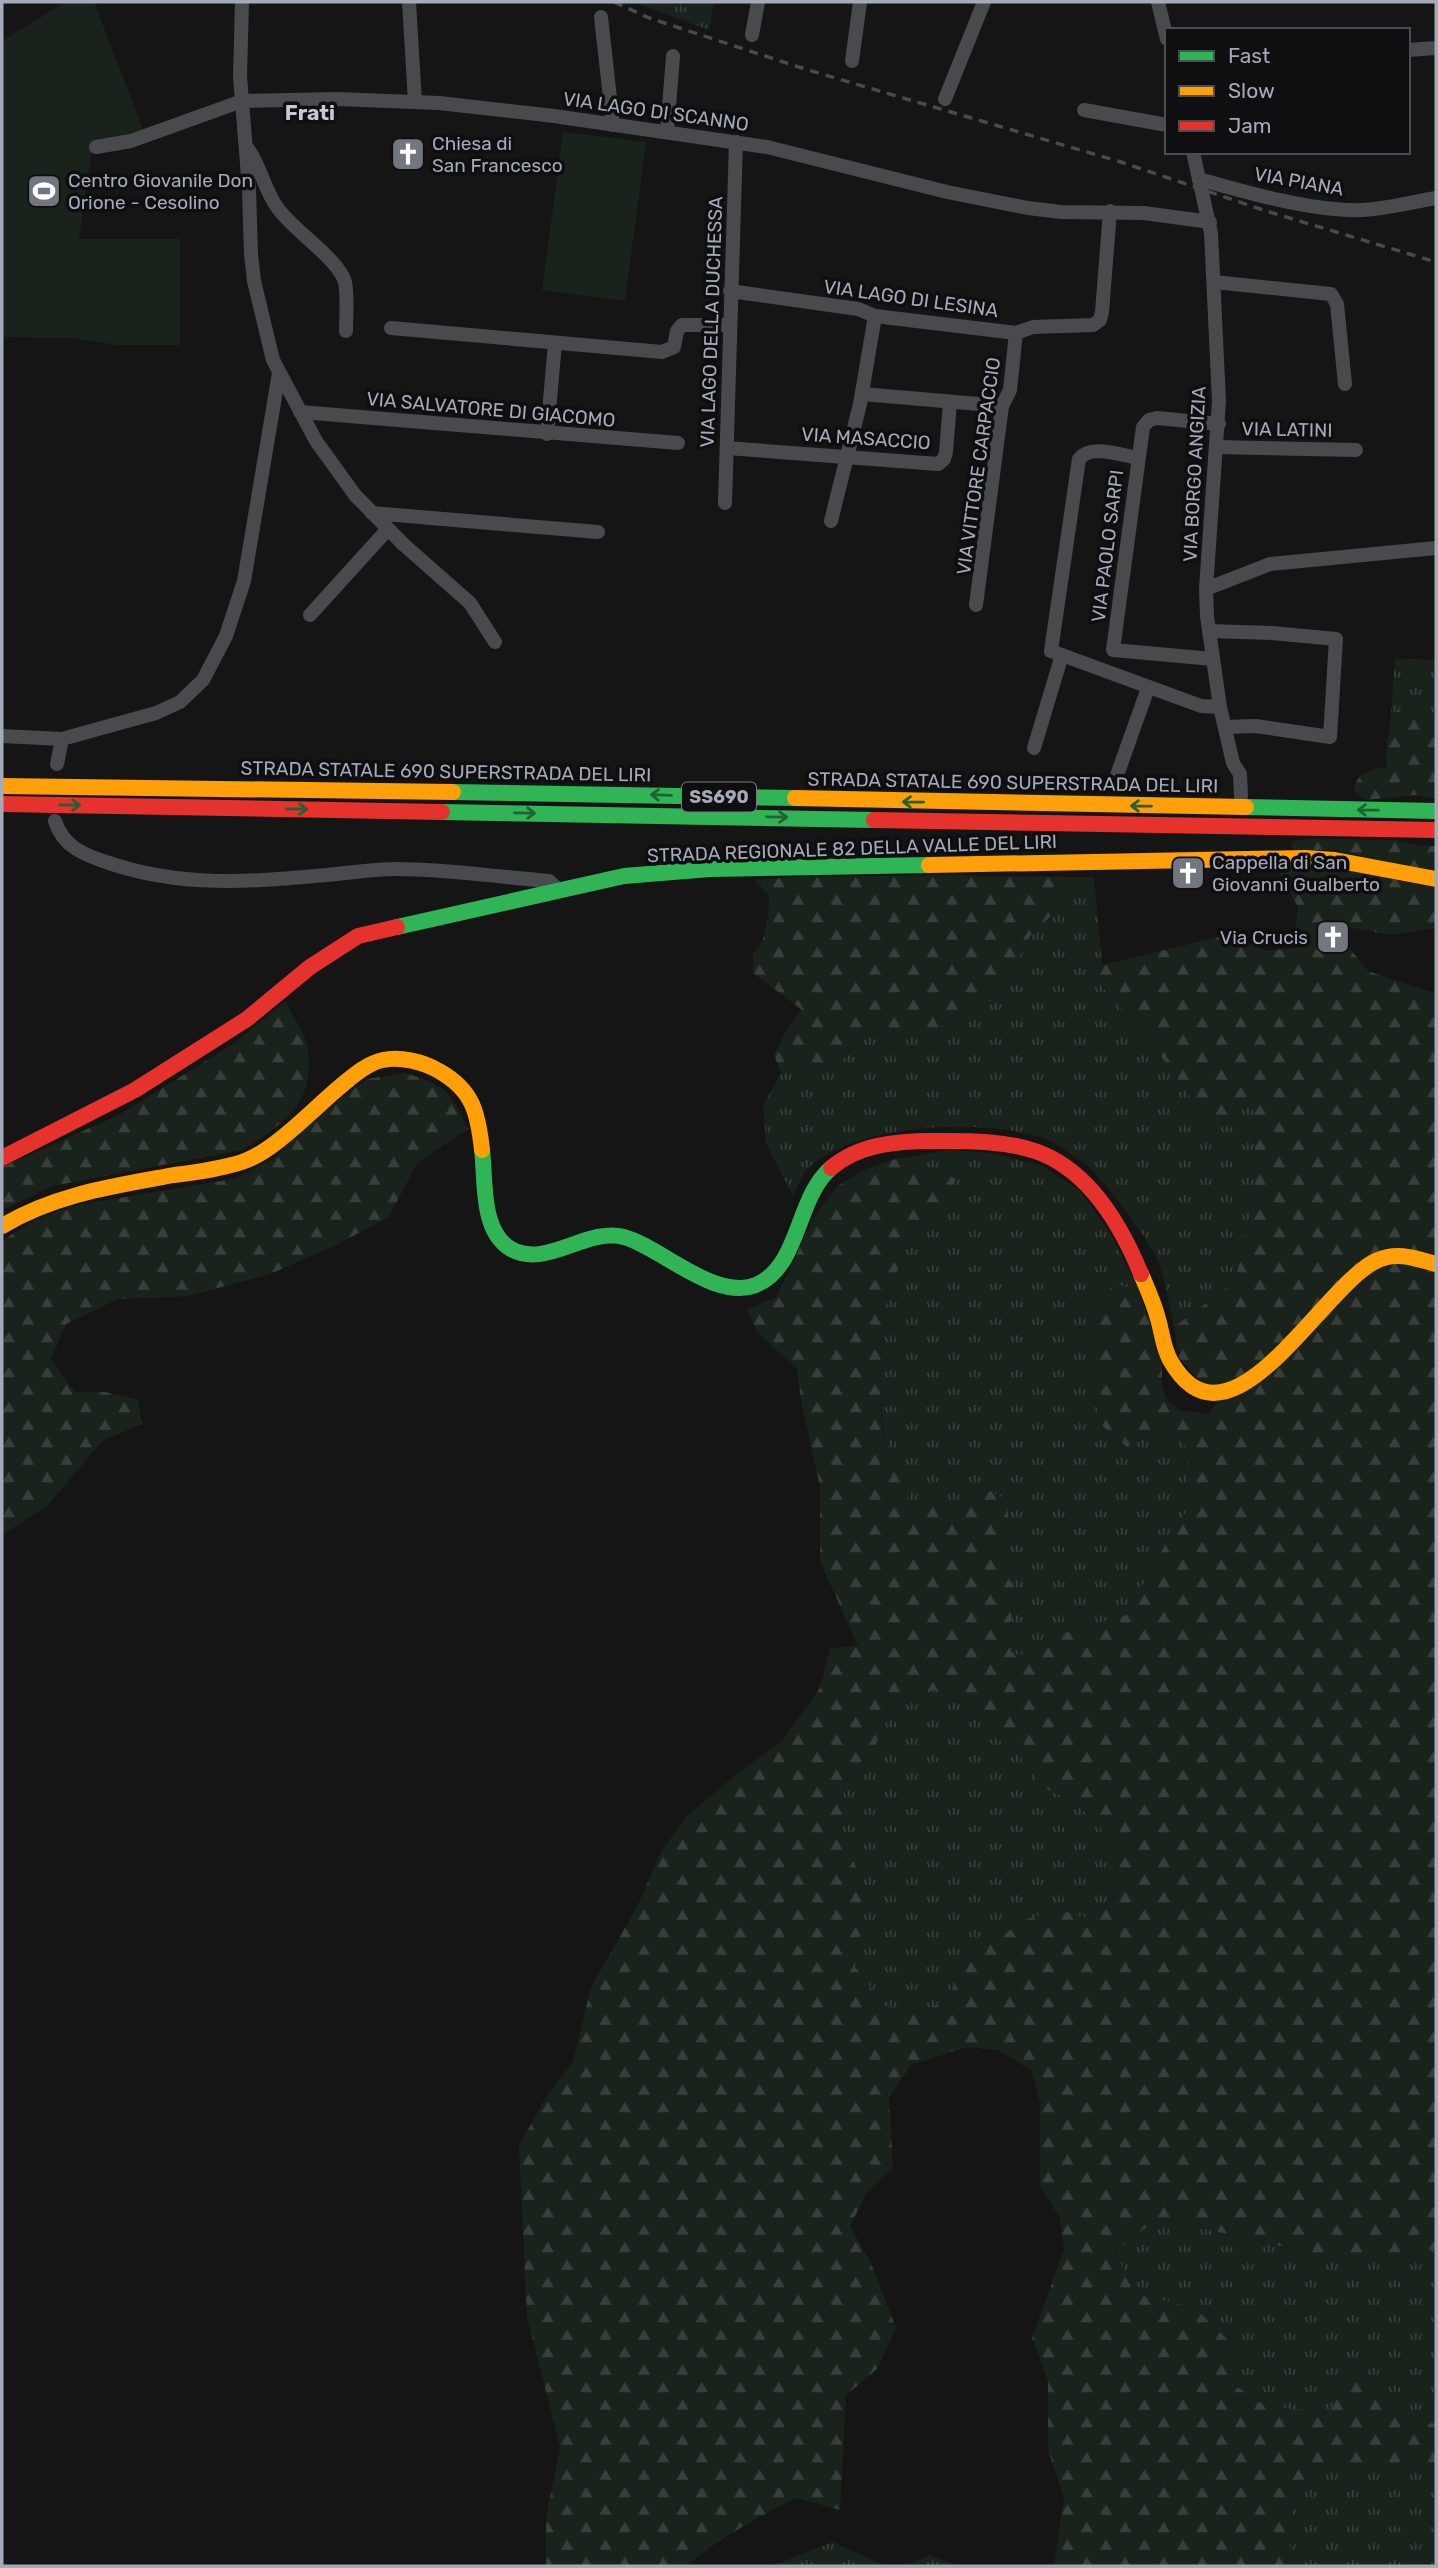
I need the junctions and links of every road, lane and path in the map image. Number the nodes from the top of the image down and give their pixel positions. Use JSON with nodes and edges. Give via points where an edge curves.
{"nodes":[{"id":1,"x":242,"y":2,"type":"edge"},
{"id":2,"x":409,"y":2,"type":"edge"},
{"id":3,"x":758,"y":2,"type":"edge"},
{"id":4,"x":860,"y":2,"type":"edge"},
{"id":5,"x":984,"y":2,"type":"edge"},
{"id":6,"x":1158,"y":2,"type":"edge"},
{"id":7,"x":601,"y":17,"type":"dead end"},
{"id":8,"x":1165,"y":31,"type":"edge"},
{"id":9,"x":752,"y":35,"type":"dead end"},
{"id":10,"x":1436,"y":47,"type":"edge"},
{"id":11,"x":1410,"y":50,"type":"edge"},
{"id":12,"x":673,"y":56,"type":"dead end"},
{"id":13,"x":852,"y":61,"type":"dead end"},
{"id":14,"x":945,"y":99,"type":"dead end"},
{"id":15,"x":242,"y":101,"type":"junction"},
{"id":16,"x":415,"y":102,"type":"junction"},
{"id":17,"x":1084,"y":110,"type":"dead end"},
{"id":18,"x":613,"y":125,"type":"junction"},
{"id":19,"x":1165,"y":125,"type":"edge"},
{"id":20,"x":667,"y":132,"type":"junction"},
{"id":21,"x":736,"y":142,"type":"junction"},
{"id":22,"x":246,"y":146,"type":"junction"},
{"id":23,"x":96,"y":147,"type":"dead end"},
{"id":24,"x":1193,"y":154,"type":"edge"},
{"id":25,"x":1199,"y":179,"type":"junction"},
{"id":26,"x":1436,"y":198,"type":"edge"},
{"id":27,"x":1110,"y":211,"type":"junction"},
{"id":28,"x":1210,"y":222,"type":"junction"},
{"id":29,"x":1214,"y":282,"type":"junction"},
{"id":30,"x":730,"y":291,"type":"junction"},
{"id":31,"x":875,"y":316,"type":"junction"},
{"id":32,"x":729,"y":325,"type":"junction"},
{"id":33,"x":391,"y":328,"type":"dead end"},
{"id":34,"x":346,"y":331,"type":"dead end"},
{"id":35,"x":1016,"y":332,"type":"junction"},
{"id":36,"x":555,"y":343,"type":"junction"},
{"id":37,"x":279,"y":373,"type":"junction"},
{"id":38,"x":1345,"y":384,"type":"dead end"},
{"id":39,"x":862,"y":394,"type":"junction"},
{"id":40,"x":950,"y":402,"type":"junction"},
{"id":41,"x":1002,"y":406,"type":"junction"},
{"id":42,"x":300,"y":412,"type":"junction"},
{"id":43,"x":1219,"y":424,"type":"junction"},
{"id":44,"x":547,"y":434,"type":"junction"},
{"id":45,"x":678,"y":443,"type":"dead end"},
{"id":46,"x":1218,"y":447,"type":"junction"},
{"id":47,"x":727,"y":448,"type":"junction"},
{"id":48,"x":1356,"y":450,"type":"dead end"},
{"id":49,"x":846,"y":457,"type":"junction"},
{"id":50,"x":1138,"y":458,"type":"junction"},
{"id":51,"x":725,"y":503,"type":"dead end"},
{"id":52,"x":372,"y":513,"type":"junction"},
{"id":53,"x":831,"y":521,"type":"dead end"},
{"id":54,"x":388,"y":529,"type":"junction"},
{"id":55,"x":598,"y":532,"type":"dead end"},
{"id":56,"x":1436,"y":548,"type":"edge"},
{"id":57,"x":1206,"y":589,"type":"junction"},
{"id":58,"x":976,"y":605,"type":"dead end"},
{"id":59,"x":310,"y":615,"type":"dead end"},
{"id":60,"x":1209,"y":631,"type":"junction"},
{"id":61,"x":495,"y":642,"type":"dead end"},
{"id":62,"x":1062,"y":655,"type":"junction"},
{"id":63,"x":1213,"y":659,"type":"junction"},
{"id":64,"x":1148,"y":688,"type":"junction"},
{"id":65,"x":1220,"y":707,"type":"junction"},
{"id":66,"x":1225,"y":727,"type":"junction"},
{"id":67,"x":2,"y":736,"type":"edge"},
{"id":68,"x":62,"y":739,"type":"junction"},
{"id":69,"x":1034,"y":747,"type":"dead end"},
{"id":70,"x":57,"y":764,"type":"dead end"},
{"id":71,"x":1116,"y":778,"type":"dead end"},
{"id":72,"x":2,"y":786,"type":"edge"},
{"id":73,"x":1241,"y":796,"type":"dead end"},
{"id":74,"x":2,"y":804,"type":"edge"},
{"id":75,"x":1436,"y":811,"type":"edge"},
{"id":76,"x":55,"y":821,"type":"dead end"},
{"id":77,"x":1436,"y":830,"type":"edge"},
{"id":78,"x":1436,"y":878,"type":"edge"},
{"id":79,"x":559,"y":890,"type":"junction"},
{"id":80,"x":2,"y":1158,"type":"edge"},
{"id":81,"x":2,"y":1226,"type":"edge"},
{"id":82,"x":1436,"y":1264,"type":"edge"}],
"edges":[{"from":1,"to":15,"type":"street"},
{"from":2,"to":16,"type":"street"},
{"from":3,"to":9,"type":"street"},
{"from":4,"to":13,"type":"street"},
{"from":5,"to":14,"type":"street"},
{"from":6,"to":8,"type":"street"},
{"from":7,"to":18,"type":"street"},
{"from":10,"to":11,"type":"street"},
{"from":12,"to":20,"type":"street"},
{"from":15,"to":16,"type":"street","name":"VIA LAGO DI SCANNO"},
{"from":15,"to":22,"type":"street"},
{"from":15,"to":23,"type":"street","name":"VIA LAGO DI SCANNO","via":[[131,141]]},
{"from":16,"to":18,"type":"street","name":"VIA LAGO DI SCANNO"},
{"from":17,"to":19,"type":"street"},
{"from":18,"to":20,"type":"street","name":"VIA LAGO DI SCANNO"},
{"from":20,"to":21,"type":"street","name":"VIA LAGO DI SCANNO"},
{"from":21,"to":27,"type":"street","name":"VIA LAGO DI SCANNO","via":[[1020,207]]},
{"from":21,"to":30,"type":"street","name":"VIA LAGO DELLA DUCHESSA"},
{"from":22,"to":34,"type":"street","via":[[282,215],[343,277]]},
{"from":22,"to":37,"type":"street","via":[[252,270],[268,347]]},
{"from":24,"to":25,"type":"street","name":"VIA BORGO ANGIZIA"},
{"from":25,"to":26,"type":"street","name":"VIA PIANA","via":[[1340,209]]},
{"from":25,"to":28,"type":"street","name":"VIA BORGO ANGIZIA"},
{"from":27,"to":28,"type":"street","name":"VIA LAGO DI SCANNO"},
{"from":27,"to":35,"type":"street","name":"VIA LAGO DI LESINA","via":[[1098,322]]},
{"from":28,"to":29,"type":"street","name":"VIA BORGO ANGIZIA"},
{"from":29,"to":38,"type":"street","via":[[1331,294],[1337,304]]},
{"from":29,"to":43,"type":"street","name":"VIA BORGO ANGIZIA"},
{"from":30,"to":31,"type":"street","name":"VIA LAGO DI LESINA","via":[[858,309]]},
{"from":30,"to":32,"type":"street","name":"VIA LAGO DELLA DUCHESSA"},
{"from":31,"to":35,"type":"street","name":"VIA LAGO DI LESINA"},
{"from":31,"to":39,"type":"street"},
{"from":32,"to":36,"type":"street","via":[[682,325],[674,347],[666,352]]},
{"from":32,"to":47,"type":"street","name":"VIA LAGO DELLA DUCHESSA"},
{"from":33,"to":36,"type":"street"},
{"from":35,"to":41,"type":"street","name":"VIA VITTORE CARPACCIO","via":[[1010,390]]},
{"from":36,"to":44,"type":"street"},
{"from":37,"to":42,"type":"street"},
{"from":37,"to":68,"type":"street","via":[[244,581],[211,668],[190,694],[167,709]]},
{"from":39,"to":40,"type":"street"},
{"from":39,"to":49,"type":"street"},
{"from":40,"to":41,"type":"street"},
{"from":40,"to":49,"type":"street","name":"VIA MASACCIO","via":[[946,453],[941,462]]},
{"from":41,"to":58,"type":"street","name":"VIA VITTORE CARPACCIO"},
{"from":42,"to":44,"type":"street","name":"VIA SALVATORE DI GIACOMO"},
{"from":42,"to":52,"type":"street","via":[[321,448]]},
{"from":43,"to":46,"type":"street","name":"VIA BORGO ANGIZIA"},
{"from":43,"to":50,"type":"street","name":"VIA PAOLO SARPI","via":[[1153,418],[1143,427]]},
{"from":44,"to":45,"type":"street","name":"VIA SALVATORE DI GIACOMO"},
{"from":46,"to":48,"type":"street","name":"VIA LATINI"},
{"from":46,"to":57,"type":"street","name":"VIA BORGO ANGIZIA"},
{"from":47,"to":49,"type":"street","name":"VIA MASACCIO"},
{"from":47,"to":51,"type":"street","name":"VIA LAGO DELLA DUCHESSA"},
{"from":49,"to":53,"type":"street"},
{"from":50,"to":62,"type":"street","via":[[1092,452],[1079,459],[1051,651]]},
{"from":50,"to":63,"type":"street","name":"VIA PAOLO SARPI","via":[[1113,650]]},
{"from":52,"to":54,"type":"street"},
{"from":52,"to":55,"type":"street"},
{"from":54,"to":59,"type":"street"},
{"from":54,"to":61,"type":"street","via":[[470,603]]},
{"from":56,"to":57,"type":"street","via":[[1270,564]]},
{"from":57,"to":60,"type":"street","name":"VIA BORGO ANGIZIA"},
{"from":60,"to":63,"type":"street","name":"VIA BORGO ANGIZIA"},
{"from":60,"to":66,"type":"street","via":[[1336,639],[1330,737],[1266,727]]},
{"from":62,"to":64,"type":"street"},
{"from":62,"to":69,"type":"street"},
{"from":63,"to":65,"type":"street","name":"VIA BORGO ANGIZIA"},
{"from":64,"to":65,"type":"street","via":[[1201,706]]},
{"from":64,"to":71,"type":"street"},
{"from":65,"to":66,"type":"street","name":"VIA BORGO ANGIZIA"},
{"from":66,"to":73,"type":"street","name":"VIA BORGO ANGIZIA","via":[[1240,774]]},
{"from":67,"to":68,"type":"street"},
{"from":68,"to":70,"type":"street"},
{"from":75,"to":72,"type":"main road","name":"STRADA STATALE 690 SUPERSTRADA DEL LIRI","number":"SS690","one_way":true},
{"from":74,"to":77,"type":"main road","name":"STRADA STATALE 690 SUPERSTRADA DEL LIRI","number":"SS690","one_way":true},
{"from":76,"to":79,"type":"street","via":[[69,845],[90,857],[198,881],[256,882],[392,869],[549,881]]},
{"from":78,"to":79,"type":"main road","name":"STRADA REGIONALE 82 DELLA VALLE DEL LIRI","via":[[1335,860],[1262,858],[710,869],[624,876]]},
{"from":79,"to":80,"type":"main road","name":"STRADA REGIONALE 82 DELLA VALLE DEL LIRI","via":[[358,936],[310,967],[247,1019],[135,1090]]},
{"from":81,"to":82,"type":"main road","via":[[47,1202],[83,1192],[248,1160],[380,1059],[410,1060],[440,1069],[462,1086],[475,1109],[488,1216],[511,1250],[534,1253],[599,1236],[619,1236],[651,1246],[710,1282],[733,1288],[755,1286],[773,1275],[809,1194],[825,1172],[867,1148],[898,1141],[957,1141],[1010,1144],[1040,1153],[1074,1175],[1121,1231],[1142,1273],[1170,1360],[1200,1391],[1212,1394],[1233,1392],[1246,1383],[1376,1261],[1393,1256]]}]}
